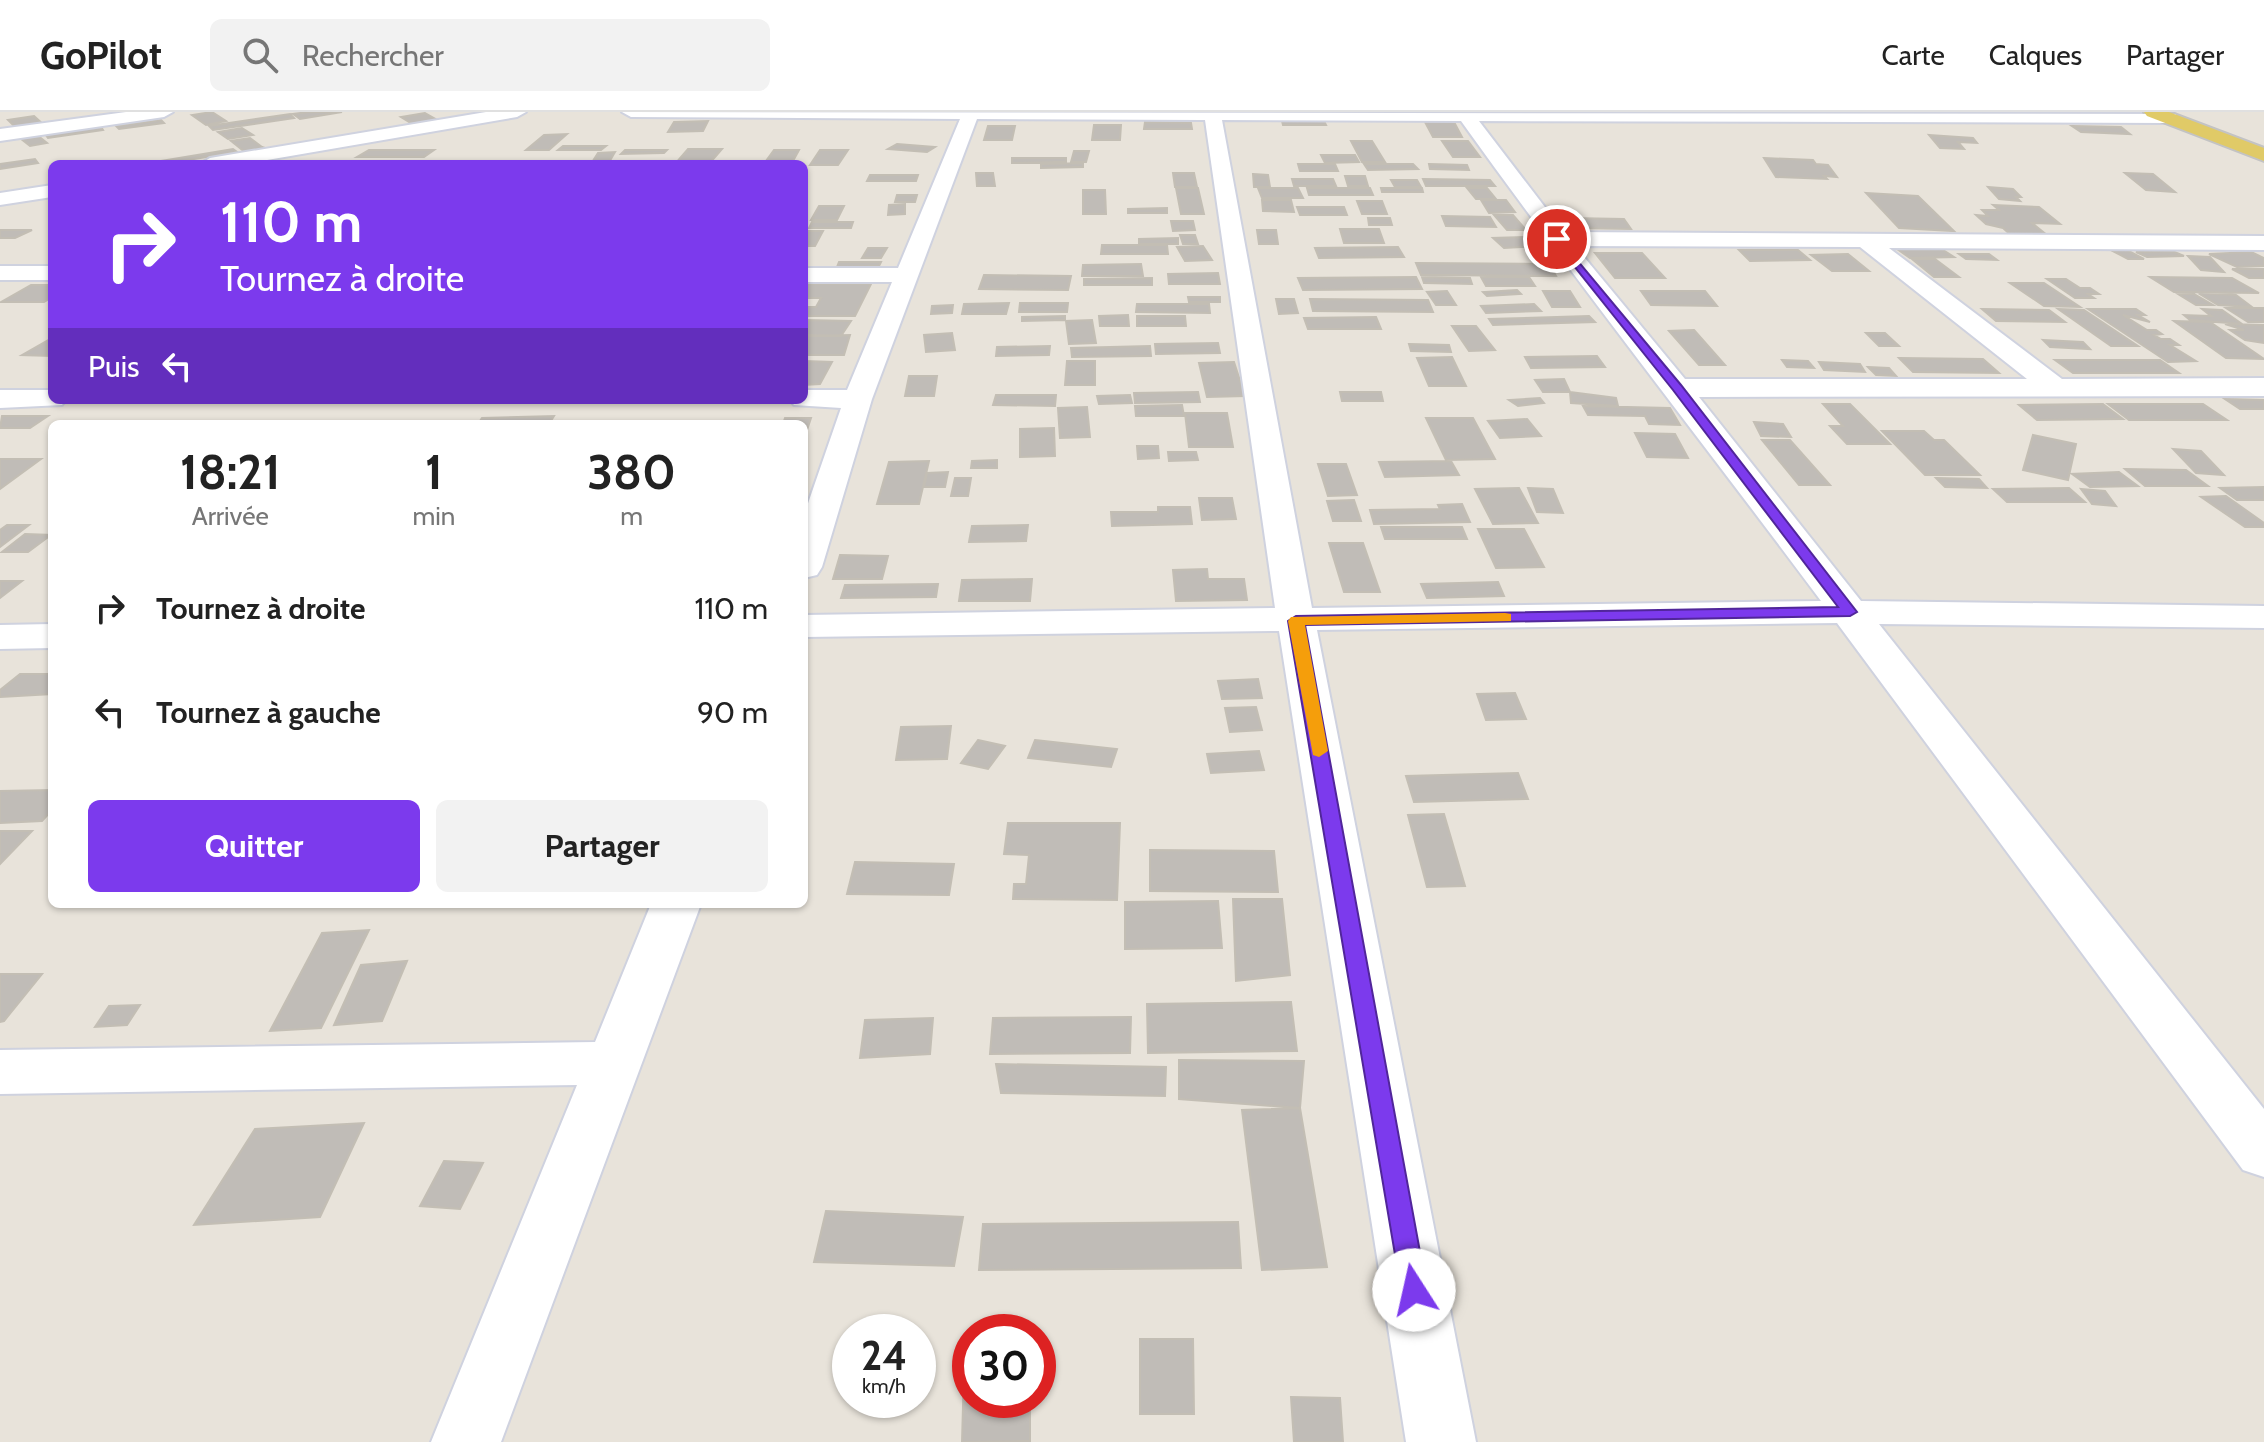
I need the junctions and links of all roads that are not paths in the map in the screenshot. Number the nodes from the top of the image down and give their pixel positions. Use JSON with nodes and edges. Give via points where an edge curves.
{"nodes":[{"id":1,"x":164,"y":112,"type":"edge"},
{"id":2,"x":517,"y":112,"type":"edge"},
{"id":3,"x":631,"y":112,"type":"edge"},
{"id":4,"x":971,"y":114,"type":"edge"},
{"id":5,"x":1466,"y":114,"type":"edge"},
{"id":6,"x":2161,"y":115,"type":"edge"},
{"id":7,"x":1213,"y":117,"type":"junction"},
{"id":8,"x":0,"y":135,"type":"edge"},
{"id":9,"x":2262,"y":152,"type":"edge"},
{"id":10,"x":234,"y":160,"type":"edge"},
{"id":11,"x":48,"y":192,"type":"edge"},
{"id":12,"x":0,"y":199,"type":"edge"},
{"id":13,"x":1557,"y":239,"type":"junction"},
{"id":14,"x":1865,"y":240,"type":"junction"},
{"id":15,"x":2264,"y":243,"type":"edge"},
{"id":16,"x":0,"y":273,"type":"edge"},
{"id":17,"x":48,"y":273,"type":"edge"},
{"id":18,"x":808,"y":275,"type":"edge"},
{"id":19,"x":906,"y":275,"type":"junction"},
{"id":20,"x":2054,"y":386,"type":"junction"},
{"id":21,"x":2264,"y":387,"type":"edge"},
{"id":22,"x":1677,"y":388,"type":"junction"},
{"id":23,"x":0,"y":399,"type":"edge"},
{"id":24,"x":48,"y":399,"type":"edge"},
{"id":25,"x":808,"y":399,"type":"edge"},
{"id":26,"x":858,"y":399,"type":"junction"},
{"id":27,"x":808,"y":555,"type":"edge"},
{"id":28,"x":1850,"y":612,"type":"junction"},
{"id":29,"x":2264,"y":617,"type":"edge"},
{"id":30,"x":1296,"y":621,"type":"junction"},
{"id":31,"x":808,"y":626,"type":"edge"},
{"id":32,"x":48,"y":636,"type":"edge"},
{"id":33,"x":0,"y":637,"type":"edge"},
{"id":34,"x":674,"y":908,"type":"edge"},
{"id":35,"x":614,"y":1063,"type":"junction"},
{"id":36,"x":0,"y":1072,"type":"edge"},
{"id":37,"x":2264,"y":1153,"type":"edge"},
{"id":38,"x":466,"y":1442,"type":"edge"},
{"id":39,"x":1441,"y":1442,"type":"edge"}],
"edges":[{"from":1,"to":8,"type":"street"},
{"from":2,"to":10,"type":"street"},
{"from":3,"to":4,"type":"street"},
{"from":4,"to":7,"type":"street"},
{"from":4,"to":19,"type":"street"},
{"from":5,"to":6,"type":"street"},
{"from":5,"to":7,"type":"street"},
{"from":5,"to":13,"type":"street"},
{"from":6,"to":9,"type":"main road"},
{"from":7,"to":30,"type":"street"},
{"from":11,"to":12,"type":"street"},
{"from":13,"to":14,"type":"street"},
{"from":13,"to":22,"type":"street"},
{"from":14,"to":15,"type":"street"},
{"from":14,"to":20,"type":"street"},
{"from":16,"to":17,"type":"street"},
{"from":18,"to":19,"type":"street"},
{"from":19,"to":26,"type":"street"},
{"from":20,"to":21,"type":"street"},
{"from":20,"to":22,"type":"street"},
{"from":22,"to":28,"type":"street"},
{"from":23,"to":24,"type":"street"},
{"from":25,"to":26,"type":"street"},
{"from":26,"to":27,"type":"street"},
{"from":28,"to":29,"type":"street"},
{"from":28,"to":30,"type":"street"},
{"from":28,"to":37,"type":"street"},
{"from":30,"to":31,"type":"street"},
{"from":30,"to":39,"type":"street"},
{"from":32,"to":33,"type":"street"},
{"from":34,"to":35,"type":"street"},
{"from":35,"to":36,"type":"street"},
{"from":35,"to":38,"type":"street"}]}
